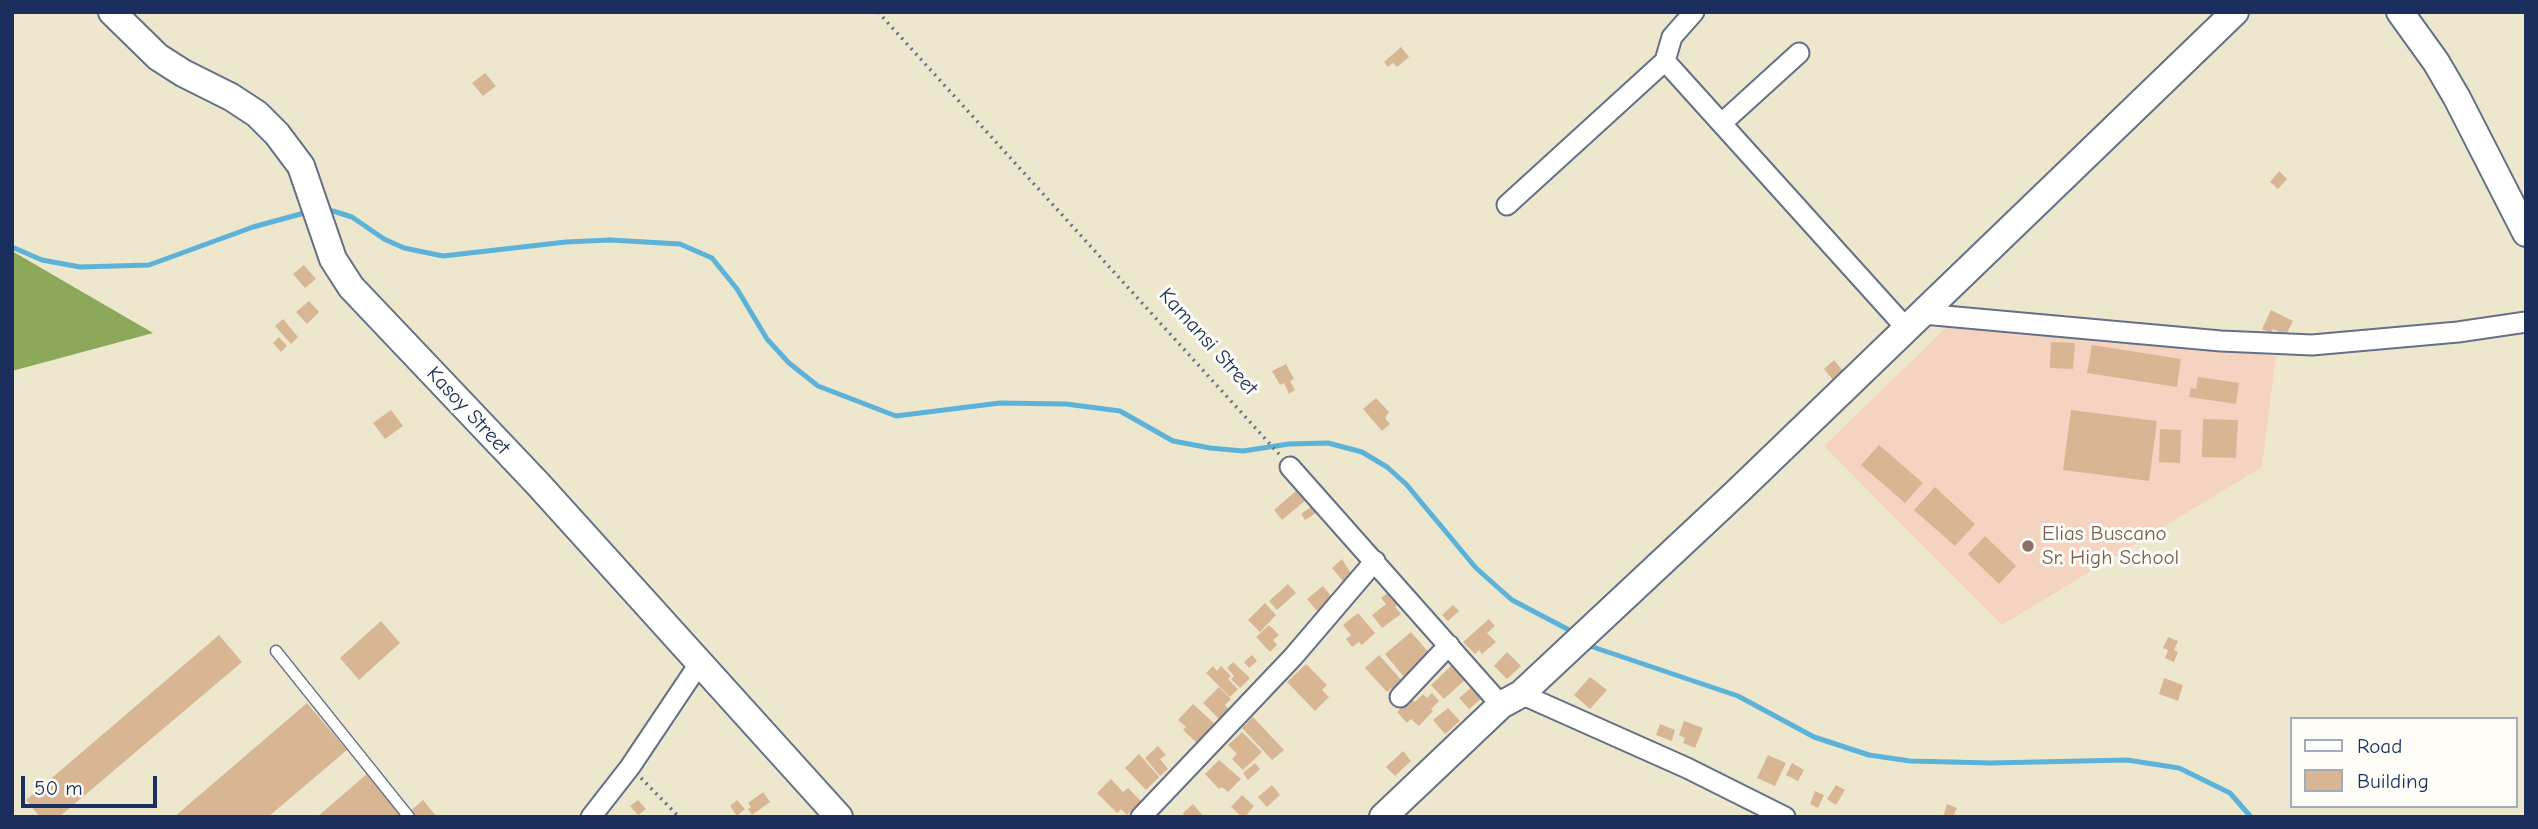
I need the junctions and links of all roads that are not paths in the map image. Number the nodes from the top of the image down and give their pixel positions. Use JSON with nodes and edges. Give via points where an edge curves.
{"nodes":[{"id":1,"x":112,"y":12,"type":"edge"},
{"id":2,"x":1694,"y":12,"type":"edge"},
{"id":3,"x":2235,"y":12,"type":"edge"},
{"id":4,"x":2400,"y":12,"type":"edge"},
{"id":5,"x":1799,"y":53,"type":"dead end"},
{"id":6,"x":1665,"y":61,"type":"junction"},
{"id":7,"x":1722,"y":122,"type":"junction"},
{"id":8,"x":1507,"y":205,"type":"dead end"},
{"id":9,"x":2526,"y":233,"type":"edge"},
{"id":10,"x":1915,"y":322,"type":"junction"},
{"id":11,"x":2526,"y":322,"type":"edge"},
{"id":12,"x":1290,"y":467,"type":"road end"},
{"id":13,"x":1375,"y":561,"type":"junction"},
{"id":14,"x":1449,"y":645,"type":"junction"},
{"id":15,"x":276,"y":651,"type":"dead end"},
{"id":16,"x":699,"y":664,"type":"junction"},
{"id":17,"x":1400,"y":697,"type":"dead end"},
{"id":18,"x":1511,"y":699,"type":"junction"},
{"id":19,"x":409,"y":817,"type":"edge"},
{"id":20,"x":592,"y":817,"type":"edge"},
{"id":21,"x":839,"y":817,"type":"edge"},
{"id":22,"x":1141,"y":817,"type":"edge"},
{"id":23,"x":1383,"y":817,"type":"edge"},
{"id":24,"x":1784,"y":817,"type":"edge"}],
"edges":[{"from":1,"to":16,"type":"street","name":"Kasoy Street","via":[[158,57],[257,114],[290,149],[301,166],[339,272]]},
{"from":2,"to":6,"type":"street","via":[[1672,37]]},
{"from":3,"to":10,"type":"street"},
{"from":4,"to":9,"type":"street","via":[[2458,98]]},
{"from":5,"to":7,"type":"street"},
{"from":6,"to":7,"type":"street"},
{"from":6,"to":8,"type":"street"},
{"from":7,"to":10,"type":"street"},
{"from":10,"to":11,"type":"street","via":[[2312,345]]},
{"from":10,"to":18,"type":"street"},
{"from":12,"to":13,"type":"street"},
{"from":13,"to":14,"type":"street"},
{"from":13,"to":22,"type":"street","via":[[1293,657]]},
{"from":14,"to":17,"type":"street"},
{"from":14,"to":18,"type":"street"},
{"from":15,"to":19,"type":"lane"},
{"from":16,"to":20,"type":"street"},
{"from":16,"to":21,"type":"street","name":"Kasoy Street"},
{"from":18,"to":23,"type":"street"},
{"from":18,"to":24,"type":"street","via":[[1711,779]]}]}
